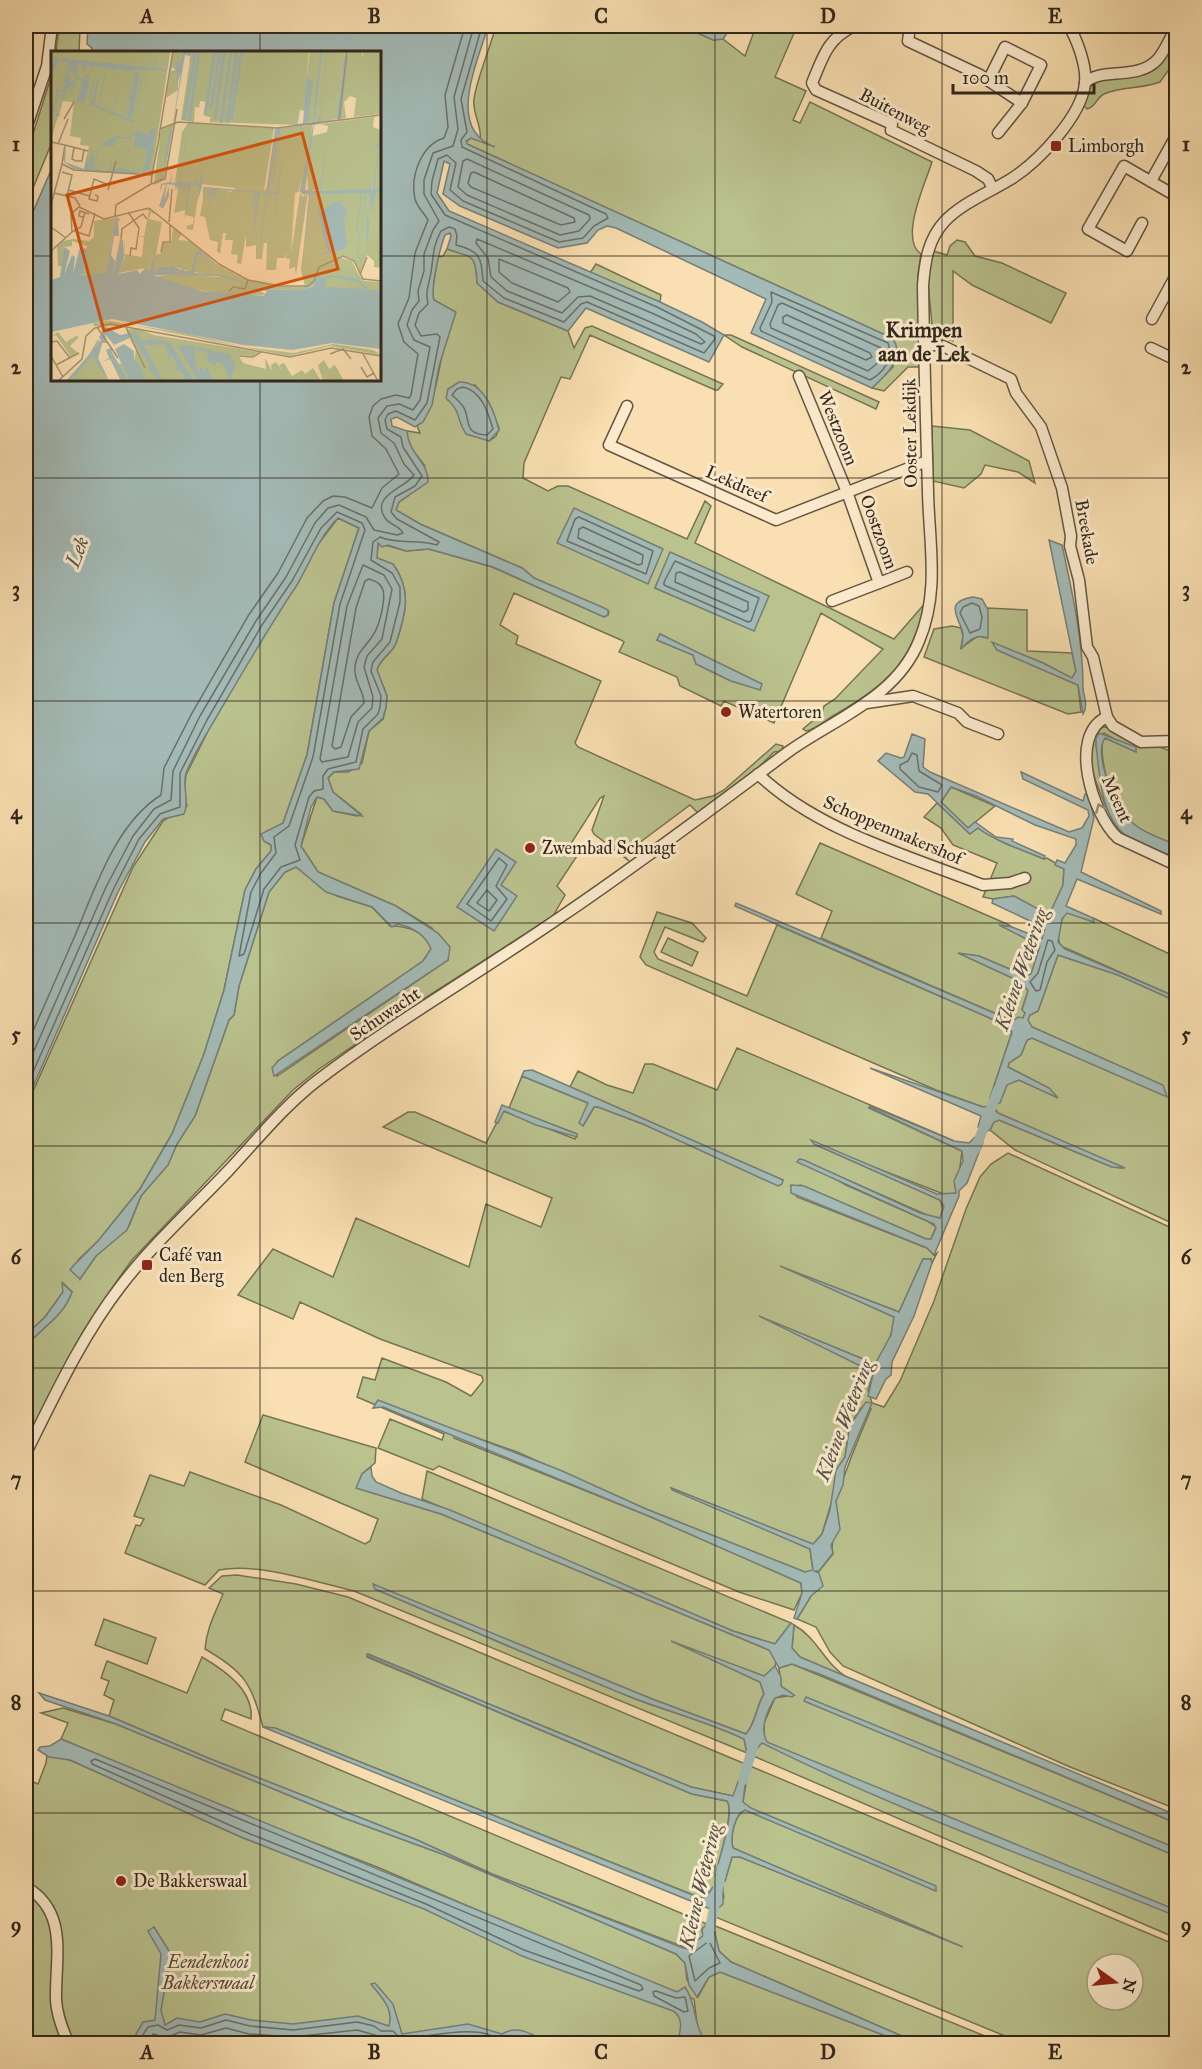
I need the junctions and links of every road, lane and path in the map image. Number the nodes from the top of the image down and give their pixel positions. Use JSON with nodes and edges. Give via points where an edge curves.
{"nodes":[{"id":1,"x":52,"y":26,"type":"edge"},
{"id":2,"x":854,"y":26,"type":"edge"},
{"id":3,"x":910,"y":26,"type":"edge"},
{"id":4,"x":1069,"y":26,"type":"edge"},
{"id":5,"x":1176,"y":26,"type":"edge"},
{"id":6,"x":988,"y":81,"type":"junction"},
{"id":7,"x":1085,"y":83,"type":"junction"},
{"id":8,"x":1022,"y":103,"type":"junction"},
{"id":9,"x":26,"y":129,"type":"edge"},
{"id":10,"x":999,"y":133,"type":"dead end"},
{"id":11,"x":1176,"y":136,"type":"edge"},
{"id":12,"x":1151,"y":181,"type":"junction"},
{"id":13,"x":993,"y":189,"type":"junction"},
{"id":14,"x":1176,"y":196,"type":"edge"},
{"id":15,"x":1142,"y":223,"type":"dead end"},
{"id":16,"x":1176,"y":277,"type":"edge"},
{"id":17,"x":1152,"y":319,"type":"dead end"},
{"id":18,"x":924,"y":344,"type":"junction"},
{"id":19,"x":1151,"y":348,"type":"dead end"},
{"id":20,"x":1176,"y":360,"type":"edge"},
{"id":21,"x":799,"y":376,"type":"dead end"},
{"id":22,"x":627,"y":406,"type":"dead end"},
{"id":23,"x":927,"y":461,"type":"junction"},
{"id":24,"x":847,"y":492,"type":"junction"},
{"id":25,"x":907,"y":572,"type":"dead end"},
{"id":26,"x":879,"y":583,"type":"junction"},
{"id":27,"x":832,"y":601,"type":"dead end"},
{"id":28,"x":912,"y":656,"type":"joint"},
{"id":29,"x":864,"y":704,"type":"junction"},
{"id":30,"x":1107,"y":717,"type":"junction"},
{"id":31,"x":998,"y":734,"type":"dead end"},
{"id":32,"x":1176,"y":741,"type":"edge"},
{"id":33,"x":758,"y":774,"type":"junction"},
{"id":34,"x":1176,"y":865,"type":"edge"},
{"id":35,"x":1025,"y":878,"type":"dead end"},
{"id":36,"x":26,"y":1453,"type":"edge"},
{"id":37,"x":26,"y":1887,"type":"edge"},
{"id":38,"x":69,"y":2043,"type":"edge"}],
"edges":[{"from":1,"to":9,"type":"street","via":[[47,66]]},
{"from":2,"to":13,"type":"street","name":"Buitenweg","via":[[830,42],[812,83],[816,90],[892,124],[891,130],[976,171],[988,179]]},
{"from":3,"to":6,"type":"street","via":[[908,40]]},
{"from":4,"to":7,"type":"street","via":[[1084,68]]},
{"from":5,"to":7,"type":"street","via":[[1158,58],[1147,68]]},
{"from":6,"to":8,"type":"street"},
{"from":6,"to":8,"type":"street","via":[[1005,47],[1041,65]]},
{"from":7,"to":13,"type":"street","name":"Ooster Lekdijk","via":[[1066,123],[1042,154]]},
{"from":8,"to":10,"type":"street"},
{"from":11,"to":12,"type":"street"},
{"from":12,"to":14,"type":"street"},
{"from":12,"to":15,"type":"street","via":[[1124,166],[1088,229],[1127,251]]},
{"from":13,"to":18,"type":"street","name":"Ooster Lekdijk","via":[[945,221],[930,243],[923,285]]},
{"from":16,"to":17,"type":"street"},
{"from":18,"to":23,"type":"street","name":"Ooster Lekdijk"},
{"from":18,"to":30,"type":"street","name":"Breekade","via":[[943,346],[1008,375],[1041,427],[1062,488],[1087,647],[1093,657]]},
{"from":19,"to":20,"type":"street"},
{"from":21,"to":24,"type":"street","name":"Westzoom"},
{"from":22,"to":24,"type":"street","name":"Lekdreef","via":[[609,445],[776,520]]},
{"from":23,"to":24,"type":"street","name":"Lekdreef"},
{"from":23,"to":28,"type":"street","name":"Ooster Lekdijk","via":[[933,571],[926,622]]},
{"from":24,"to":26,"type":"street","name":"Oostzoom"},
{"from":25,"to":26,"type":"street","name":"Oostzoom"},
{"from":26,"to":27,"type":"street","name":"Oostzoom"},
{"from":28,"to":29,"type":"street","name":"Schuwacht","via":[[889,684]]},
{"from":29,"to":31,"type":"street","name":"Schuwacht","via":[[913,696]]},
{"from":29,"to":33,"type":"street","name":"Schuwacht"},
{"from":30,"to":32,"type":"street","via":[[1117,729],[1141,742]]},
{"from":34,"to":30,"type":"street","name":"Meent","one_way":true,"via":[[1118,838],[1101,812],[1085,762],[1085,744],[1090,730]]},
{"from":33,"to":35,"type":"street","name":"Schoppenmakershof","via":[[814,814],[983,885],[1010,884]]},
{"from":33,"to":36,"type":"street","name":"Schuwacht","via":[[708,814],[393,1027],[296,1098],[120,1286],[75,1358]]},
{"from":37,"to":38,"type":"street","via":[[46,1905],[57,1928],[56,2001]]}]}
